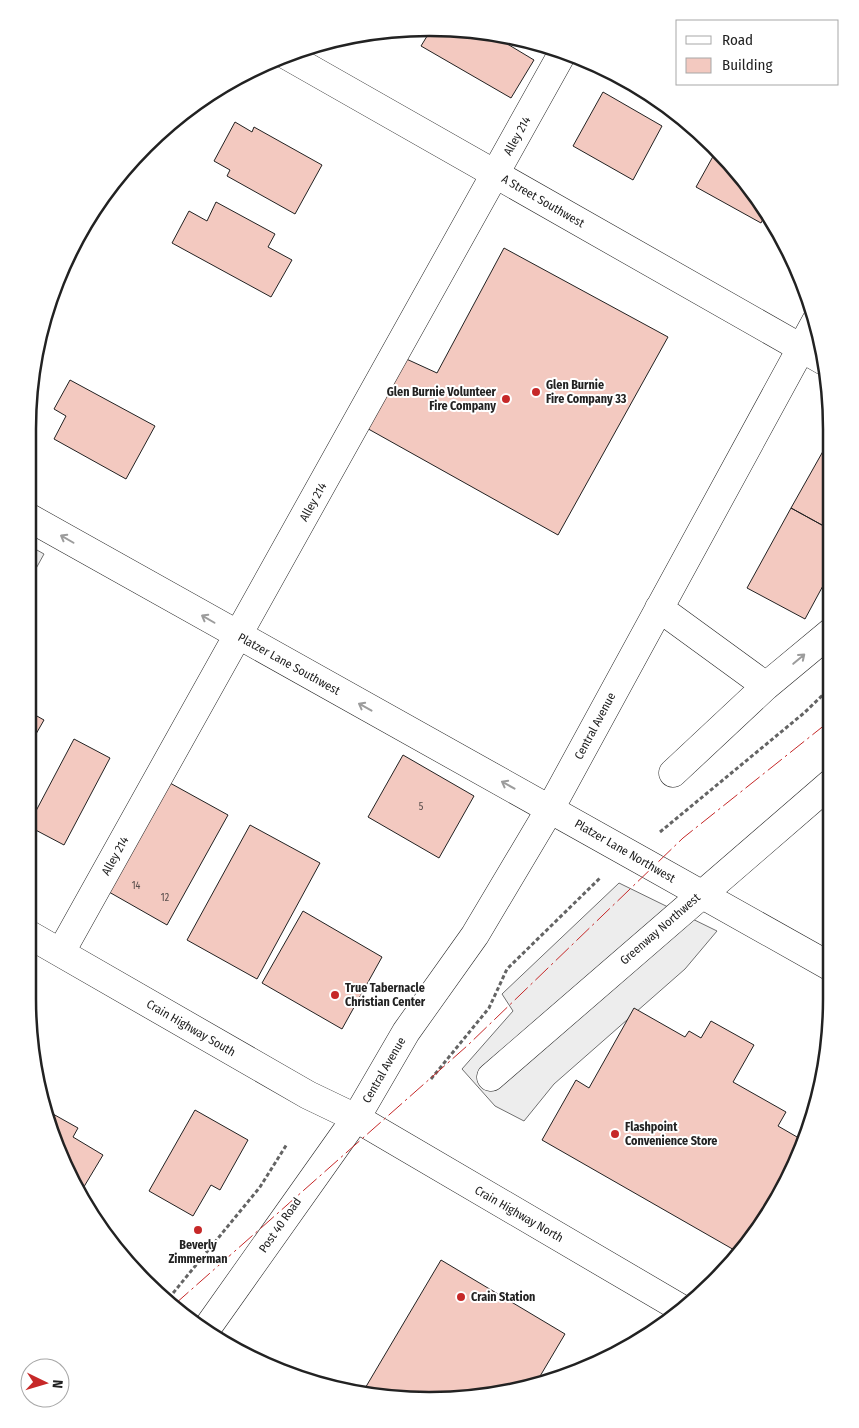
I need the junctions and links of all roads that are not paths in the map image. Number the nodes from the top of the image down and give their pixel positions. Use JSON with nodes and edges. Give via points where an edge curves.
{"nodes":[{"id":1,"x":560,"y":58,"type":"edge"},
{"id":2,"x":295,"y":60,"type":"edge"},
{"id":3,"x":496,"y":174,"type":"junction"},
{"id":4,"x":812,"y":354,"type":"edge"},
{"id":5,"x":36,"y":522,"type":"edge"},
{"id":6,"x":659,"y":608,"type":"junction"},
{"id":7,"x":238,"y":636,"type":"junction"},
{"id":8,"x":823,"y":639,"type":"edge"},
{"id":9,"x":766,"y":686,"type":"junction"},
{"id":10,"x":673,"y":773,"type":"dead end"},
{"id":11,"x":823,"y":790,"type":"edge"},
{"id":12,"x":550,"y":809,"type":"junction"},
{"id":13,"x":701,"y":894,"type":"junction"},
{"id":14,"x":36,"y":938,"type":"edge"},
{"id":15,"x":61,"y":952,"type":"junction"},
{"id":16,"x":823,"y":963,"type":"edge"},
{"id":17,"x":490,"y":1077,"type":"dead end"},
{"id":18,"x":356,"y":1118,"type":"junction"},
{"id":19,"x":675,"y":1305,"type":"edge"},
{"id":20,"x":210,"y":1324,"type":"edge"}],
"edges":[{"from":1,"to":3,"type":"street","name":"Alley 214"},
{"from":2,"to":3,"type":"street","name":"A Street Southwest"},
{"from":3,"to":4,"type":"street","name":"A Street Southwest"},
{"from":3,"to":7,"type":"street","name":"Alley 214"},
{"from":4,"to":6,"type":"street","name":"Central Avenue"},
{"from":7,"to":5,"type":"street","name":"Platzer Lane Southwest","one_way":true},
{"from":6,"to":9,"type":"street"},
{"from":6,"to":12,"type":"street","name":"Central Avenue"},
{"from":12,"to":7,"type":"street","name":"Platzer Lane Southwest","one_way":true},
{"from":7,"to":15,"type":"street","name":"Alley 214"},
{"from":9,"to":8,"type":"street","one_way":true},
{"from":9,"to":10,"type":"street"},
{"from":11,"to":13,"type":"street","name":"Greenway Northwest"},
{"from":12,"to":13,"type":"street","name":"Platzer Lane Northwest"},
{"from":12,"to":18,"type":"street","name":"Central Avenue","via":[[475,934],[392,1054]]},
{"from":13,"to":16,"type":"street","name":"Platzer Lane Northwest"},
{"from":13,"to":17,"type":"street","name":"Greenway Northwest"},
{"from":14,"to":15,"type":"street","name":"Crain Highway South"},
{"from":15,"to":18,"type":"street","name":"Crain Highway South","via":[[308,1095]]},
{"from":18,"to":19,"type":"street","name":"Crain Highway North"},
{"from":18,"to":20,"type":"street","name":"Post 40 Road"}]}
